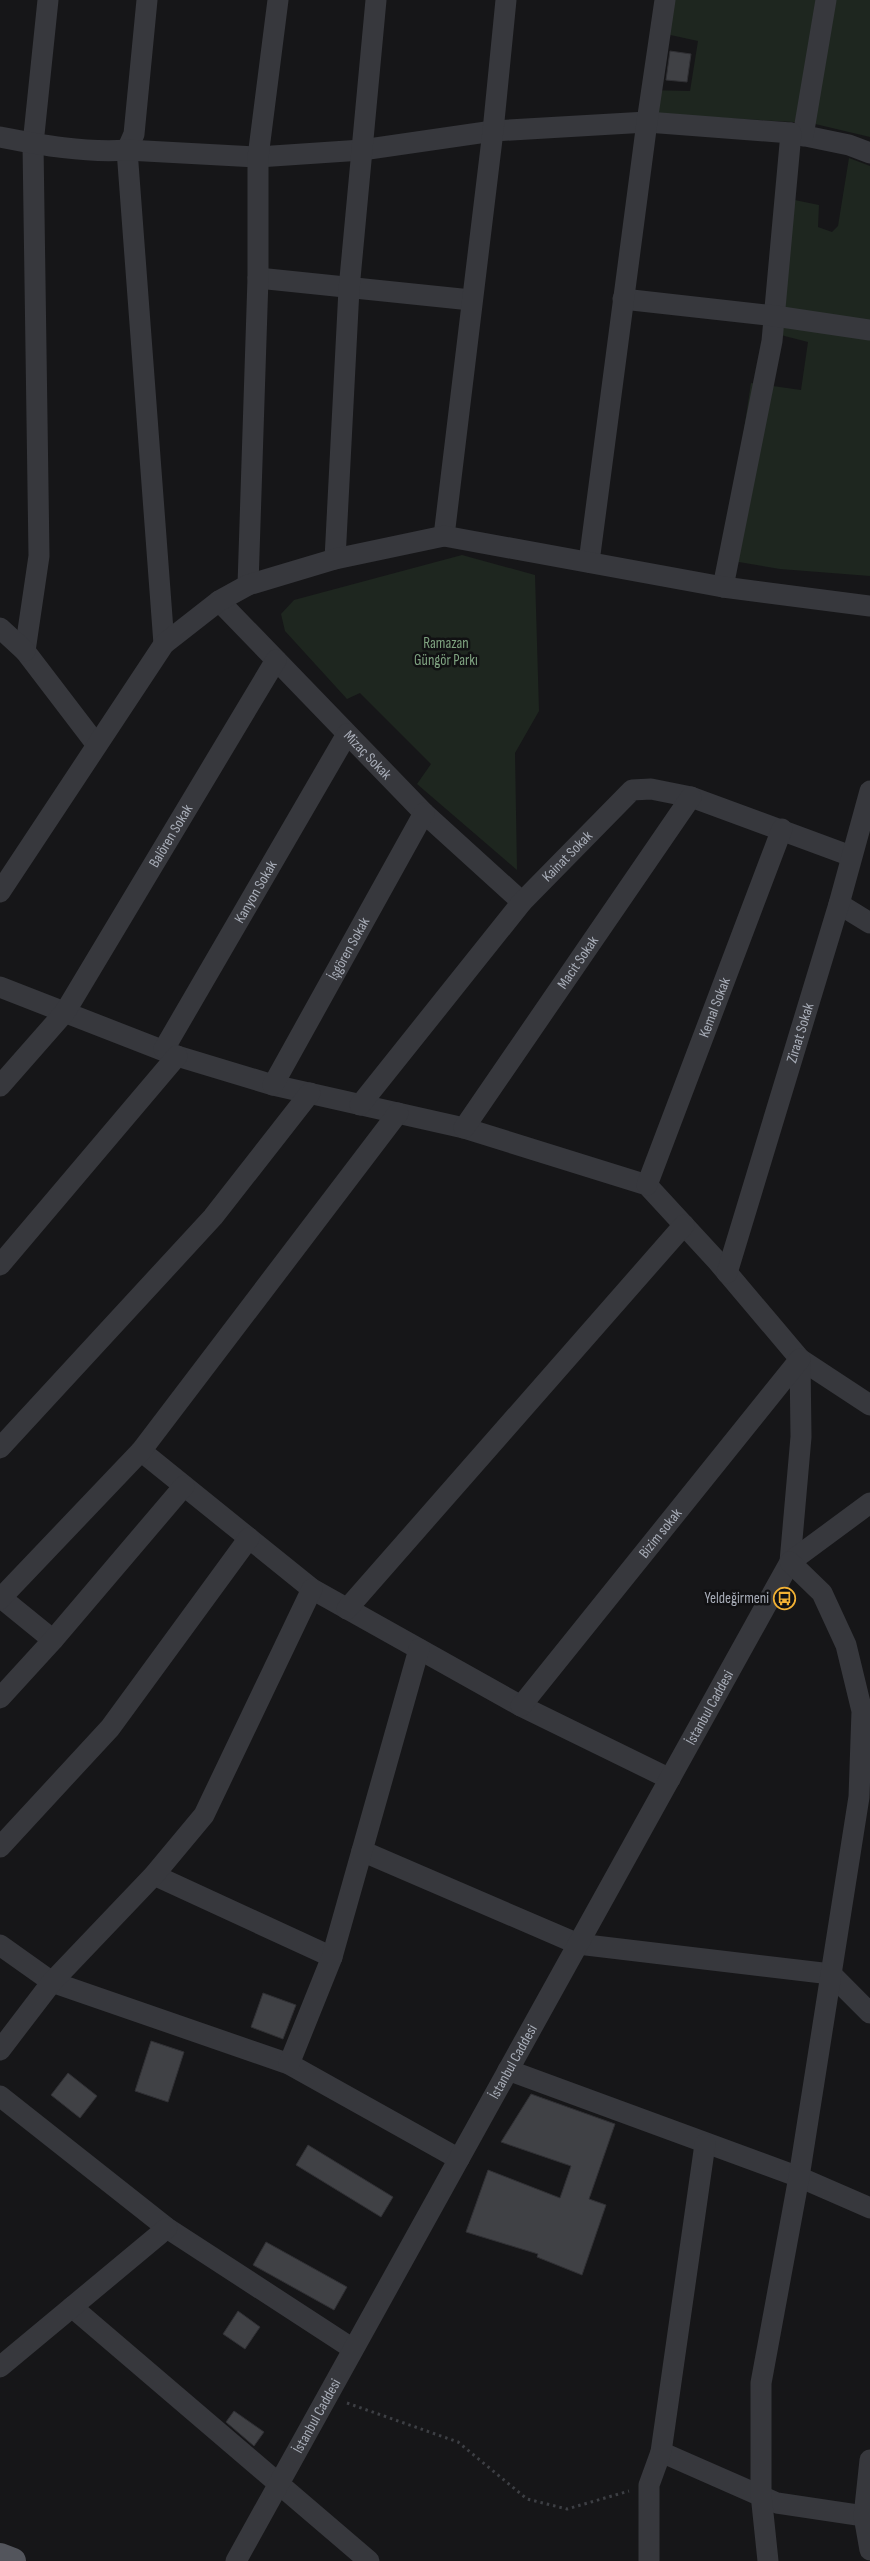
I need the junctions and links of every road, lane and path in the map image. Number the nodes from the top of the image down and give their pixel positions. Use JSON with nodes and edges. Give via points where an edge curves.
{"nodes":[{"id":1,"x":48,"y":0,"type":"edge"},
{"id":2,"x":147,"y":0,"type":"edge"},
{"id":3,"x":278,"y":0,"type":"edge"},
{"id":4,"x":376,"y":0,"type":"edge"},
{"id":5,"x":506,"y":0,"type":"edge"},
{"id":6,"x":665,"y":0,"type":"edge"},
{"id":7,"x":826,"y":0,"type":"edge"},
{"id":8,"x":647,"y":122,"type":"junction"},
{"id":9,"x":493,"y":132,"type":"junction"},
{"id":10,"x":797,"y":135,"type":"junction"},
{"id":11,"x":0,"y":136,"type":"edge"},
{"id":12,"x":34,"y":144,"type":"junction"},
{"id":13,"x":127,"y":150,"type":"junction"},
{"id":14,"x":362,"y":150,"type":"junction"},
{"id":15,"x":870,"y":153,"type":"edge"},
{"id":16,"x":258,"y":158,"type":"junction"},
{"id":17,"x":258,"y":278,"type":"junction"},
{"id":18,"x":349,"y":289,"type":"junction"},
{"id":19,"x":623,"y":299,"type":"junction"},
{"id":20,"x":471,"y":300,"type":"junction"},
{"id":21,"x":775,"y":316,"type":"junction"},
{"id":22,"x":870,"y":330,"type":"edge"},
{"id":23,"x":444,"y":536,"type":"junction"},
{"id":24,"x":335,"y":559,"type":"junction"},
{"id":25,"x":589,"y":562,"type":"junction"},
{"id":26,"x":248,"y":585,"type":"junction"},
{"id":27,"x":723,"y":587,"type":"junction"},
{"id":28,"x":218,"y":601,"type":"junction"},
{"id":29,"x":870,"y":606,"type":"edge"},
{"id":30,"x":0,"y":628,"type":"edge"},
{"id":31,"x":164,"y":644,"type":"junction"},
{"id":32,"x":25,"y":651,"type":"junction"},
{"id":33,"x":276,"y":660,"type":"junction"},
{"id":34,"x":347,"y":734,"type":"junction"},
{"id":35,"x":96,"y":744,"type":"junction"},
{"id":36,"x":870,"y":791,"type":"edge"},
{"id":37,"x":691,"y":798,"type":"junction"},
{"id":38,"x":424,"y":813,"type":"junction"},
{"id":39,"x":782,"y":829,"type":"junction"},
{"id":40,"x":851,"y":856,"type":"junction"},
{"id":41,"x":0,"y":892,"type":"edge"},
{"id":42,"x":522,"y":902,"type":"junction"},
{"id":43,"x":839,"y":904,"type":"junction"},
{"id":44,"x":870,"y":923,"type":"edge"},
{"id":45,"x":0,"y":986,"type":"edge"},
{"id":46,"x":65,"y":1012,"type":"junction"},
{"id":47,"x":171,"y":1053,"type":"junction"},
{"id":48,"x":274,"y":1085,"type":"junction"},
{"id":49,"x":0,"y":1086,"type":"edge"},
{"id":50,"x":310,"y":1093,"type":"junction"},
{"id":51,"x":360,"y":1104,"type":"junction"},
{"id":52,"x":398,"y":1113,"type":"junction"},
{"id":53,"x":464,"y":1128,"type":"junction"},
{"id":54,"x":647,"y":1185,"type":"junction"},
{"id":55,"x":684,"y":1225,"type":"junction"},
{"id":56,"x":0,"y":1266,"type":"edge"},
{"id":57,"x":727,"y":1273,"type":"junction"},
{"id":58,"x":800,"y":1359,"type":"junction"},
{"id":59,"x":870,"y":1405,"type":"edge"},
{"id":60,"x":0,"y":1448,"type":"edge"},
{"id":61,"x":141,"y":1451,"type":"junction"},
{"id":62,"x":184,"y":1486,"type":"junction"},
{"id":63,"x":870,"y":1503,"type":"edge"},
{"id":64,"x":249,"y":1538,"type":"junction"},
{"id":65,"x":790,"y":1562,"type":"junction"},
{"id":66,"x":312,"y":1589,"type":"junction"},
{"id":67,"x":0,"y":1598,"type":"edge"},
{"id":68,"x":347,"y":1609,"type":"junction"},
{"id":69,"x":53,"y":1640,"type":"junction"},
{"id":70,"x":419,"y":1649,"type":"junction"},
{"id":71,"x":0,"y":1698,"type":"edge"},
{"id":72,"x":521,"y":1706,"type":"junction"},
{"id":73,"x":670,"y":1779,"type":"junction"},
{"id":74,"x":0,"y":1847,"type":"edge"},
{"id":75,"x":362,"y":1851,"type":"junction"},
{"id":76,"x":154,"y":1875,"type":"junction"},
{"id":77,"x":578,"y":1944,"type":"junction"},
{"id":78,"x":0,"y":1945,"type":"edge"},
{"id":79,"x":332,"y":1957,"type":"junction"},
{"id":80,"x":831,"y":1974,"type":"junction"},
{"id":81,"x":52,"y":1982,"type":"junction"},
{"id":82,"x":870,"y":2013,"type":"edge"},
{"id":83,"x":0,"y":2050,"type":"edge"},
{"id":84,"x":289,"y":2064,"type":"junction"},
{"id":85,"x":508,"y":2070,"type":"junction"},
{"id":86,"x":0,"y":2096,"type":"edge"},
{"id":87,"x":705,"y":2144,"type":"junction"},
{"id":88,"x":459,"y":2159,"type":"junction"},
{"id":89,"x":799,"y":2177,"type":"junction"},
{"id":90,"x":870,"y":2208,"type":"edge"},
{"id":91,"x":167,"y":2228,"type":"junction"},
{"id":92,"x":72,"y":2307,"type":"junction"},
{"id":93,"x":354,"y":2349,"type":"junction"},
{"id":94,"x":0,"y":2367,"type":"edge"},
{"id":95,"x":327,"y":2396,"type":"junction"},
{"id":96,"x":661,"y":2452,"type":"junction"},
{"id":97,"x":870,"y":2460,"type":"edge"},
{"id":98,"x":278,"y":2484,"type":"junction"},
{"id":99,"x":649,"y":2485,"type":"junction"},
{"id":100,"x":761,"y":2494,"type":"junction"},
{"id":101,"x":864,"y":2516,"type":"junction"},
{"id":102,"x":870,"y":2550,"type":"edge"},
{"id":103,"x":0,"y":2556,"type":"edge"},
{"id":104,"x":12,"y":2561,"type":"edge"},
{"id":105,"x":236,"y":2561,"type":"edge"},
{"id":106,"x":369,"y":2561,"type":"edge"},
{"id":107,"x":649,"y":2561,"type":"edge"},
{"id":108,"x":768,"y":2561,"type":"edge"}],
"edges":[{"from":1,"to":12,"type":"street"},
{"from":2,"to":13,"type":"street","via":[[134,134]]},
{"from":3,"to":16,"type":"street"},
{"from":4,"to":14,"type":"street"},
{"from":5,"to":9,"type":"street"},
{"from":6,"to":8,"type":"street"},
{"from":7,"to":10,"type":"street"},
{"from":8,"to":9,"type":"street"},
{"from":8,"to":10,"type":"street"},
{"from":8,"to":19,"type":"street"},
{"from":9,"to":14,"type":"street"},
{"from":9,"to":20,"type":"street"},
{"from":10,"to":15,"type":"street","via":[[849,145]]},
{"from":10,"to":21,"type":"street"},
{"from":11,"to":12,"type":"street"},
{"from":12,"to":13,"type":"street"},
{"from":12,"to":32,"type":"street","via":[[39,556]]},
{"from":13,"to":16,"type":"street"},
{"from":13,"to":31,"type":"street"},
{"from":14,"to":16,"type":"street"},
{"from":14,"to":18,"type":"street"},
{"from":16,"to":17,"type":"street"},
{"from":17,"to":18,"type":"street"},
{"from":17,"to":26,"type":"street"},
{"from":18,"to":20,"type":"street"},
{"from":18,"to":24,"type":"street"},
{"from":19,"to":21,"type":"street"},
{"from":19,"to":25,"type":"street"},
{"from":20,"to":23,"type":"street"},
{"from":21,"to":22,"type":"street"},
{"from":21,"to":27,"type":"street"},
{"from":23,"to":24,"type":"street"},
{"from":23,"to":25,"type":"street"},
{"from":24,"to":26,"type":"street"},
{"from":25,"to":27,"type":"street"},
{"from":26,"to":28,"type":"street"},
{"from":27,"to":29,"type":"street"},
{"from":28,"to":31,"type":"street"},
{"from":28,"to":33,"type":"street","name":"Mizaç Sokak"},
{"from":30,"to":32,"type":"street"},
{"from":31,"to":35,"type":"street"},
{"from":32,"to":35,"type":"street"},
{"from":33,"to":34,"type":"street","name":"Mizaç Sokak"},
{"from":33,"to":46,"type":"street","name":"Balören Sokak"},
{"from":34,"to":38,"type":"street","name":"Mizaç Sokak"},
{"from":34,"to":47,"type":"street","name":"Kanyon Sokak"},
{"from":35,"to":41,"type":"street"},
{"from":36,"to":40,"type":"street","name":"Ziraat Sokak"},
{"from":37,"to":39,"type":"street","name":"Kainat Sokak"},
{"from":37,"to":42,"type":"street","name":"Kainat Sokak","via":[[651,789],[632,790]]},
{"from":37,"to":53,"type":"street","name":"Macit Sokak"},
{"from":38,"to":42,"type":"street","name":"Mizaç Sokak"},
{"from":38,"to":48,"type":"street","name":"İşgören Sokak"},
{"from":39,"to":40,"type":"street","name":"Kainat Sokak"},
{"from":39,"to":54,"type":"street","name":"Kemal Sokak"},
{"from":40,"to":43,"type":"street","name":"Ziraat Sokak"},
{"from":42,"to":51,"type":"street","name":"Kainat Sokak"},
{"from":43,"to":44,"type":"street"},
{"from":43,"to":57,"type":"street","name":"Ziraat Sokak"},
{"from":45,"to":46,"type":"street"},
{"from":46,"to":47,"type":"street"},
{"from":46,"to":49,"type":"street","name":"Balören Sokak"},
{"from":47,"to":48,"type":"street"},
{"from":47,"to":56,"type":"street","name":"Kanyon Sokak"},
{"from":48,"to":50,"type":"street"},
{"from":50,"to":51,"type":"street"},
{"from":50,"to":60,"type":"street","via":[[212,1217]]},
{"from":51,"to":52,"type":"street"},
{"from":52,"to":53,"type":"street"},
{"from":52,"to":61,"type":"street"},
{"from":53,"to":54,"type":"street"},
{"from":54,"to":55,"type":"street"},
{"from":55,"to":57,"type":"street"},
{"from":55,"to":68,"type":"street"},
{"from":57,"to":58,"type":"street"},
{"from":58,"to":59,"type":"street"},
{"from":58,"to":65,"type":"street","via":[[801,1437]]},
{"from":58,"to":72,"type":"street","name":"Bizim sokak"},
{"from":61,"to":62,"type":"street"},
{"from":61,"to":67,"type":"street"},
{"from":62,"to":64,"type":"street"},
{"from":62,"to":69,"type":"street"},
{"from":63,"to":65,"type":"street"},
{"from":64,"to":66,"type":"street"},
{"from":64,"to":74,"type":"street","via":[[110,1728]]},
{"from":65,"to":73,"type":"street","name":"İstanbul Caddesi"},
{"from":65,"to":80,"type":"street","via":[[822,1593],[846,1645],[862,1711],[859,1797]]},
{"from":66,"to":68,"type":"street"},
{"from":66,"to":76,"type":"street","via":[[204,1815]]},
{"from":67,"to":69,"type":"street"},
{"from":68,"to":70,"type":"street"},
{"from":69,"to":71,"type":"street"},
{"from":70,"to":72,"type":"street"},
{"from":70,"to":75,"type":"street"},
{"from":72,"to":73,"type":"street"},
{"from":73,"to":77,"type":"street","name":"İstanbul Caddesi"},
{"from":75,"to":77,"type":"street"},
{"from":75,"to":79,"type":"street"},
{"from":76,"to":79,"type":"street"},
{"from":76,"to":81,"type":"street"},
{"from":77,"to":80,"type":"street"},
{"from":77,"to":85,"type":"street","name":"İstanbul Caddesi"},
{"from":78,"to":81,"type":"street"},
{"from":79,"to":84,"type":"street"},
{"from":80,"to":82,"type":"street"},
{"from":80,"to":89,"type":"street"},
{"from":81,"to":83,"type":"street"},
{"from":81,"to":84,"type":"street"},
{"from":84,"to":88,"type":"street"},
{"from":85,"to":87,"type":"street"},
{"from":85,"to":88,"type":"street","name":"İstanbul Caddesi"},
{"from":86,"to":91,"type":"street"},
{"from":87,"to":89,"type":"street"},
{"from":87,"to":96,"type":"street"},
{"from":88,"to":93,"type":"street","name":"İstanbul Caddesi"},
{"from":89,"to":90,"type":"street"},
{"from":89,"to":100,"type":"street","via":[[761,2383]]},
{"from":91,"to":92,"type":"street"},
{"from":91,"to":93,"type":"street"},
{"from":92,"to":94,"type":"street"},
{"from":92,"to":98,"type":"street"},
{"from":93,"to":95,"type":"street","name":"İstanbul Caddesi"},
{"from":95,"to":98,"type":"street","name":"İstanbul Caddesi"},
{"from":95,"to":99,"type":"path","via":[[458,2442],[527,2499],[567,2509]]},
{"from":96,"to":99,"type":"street"},
{"from":96,"to":100,"type":"street"},
{"from":97,"to":101,"type":"street"},
{"from":98,"to":105,"type":"street","name":"İstanbul Caddesi"},
{"from":98,"to":106,"type":"street"},
{"from":99,"to":107,"type":"street"},
{"from":100,"to":101,"type":"street","via":[[777,2503]]},
{"from":100,"to":108,"type":"street"},
{"from":101,"to":102,"type":"street"},
{"from":103,"to":104,"type":"main road"}]}
